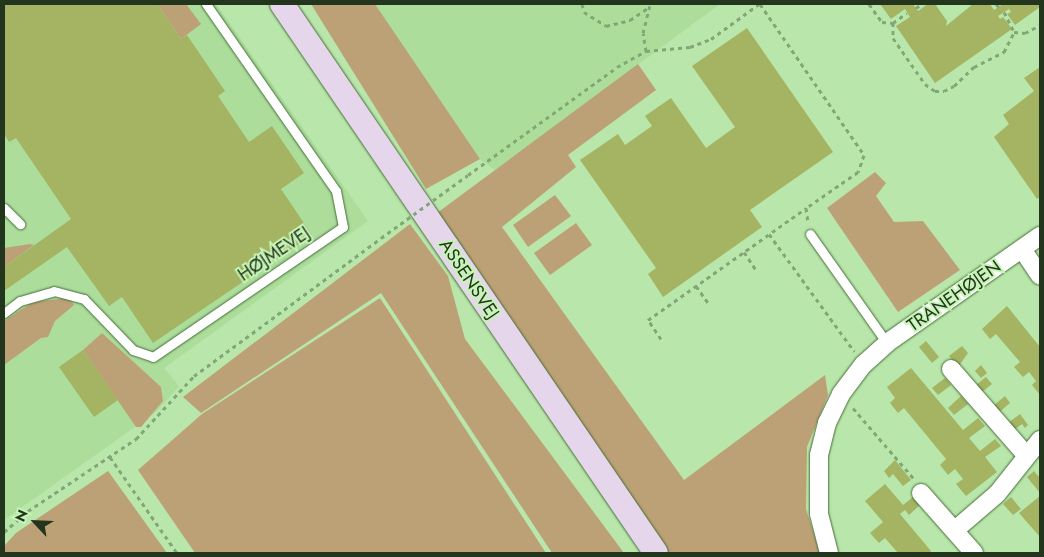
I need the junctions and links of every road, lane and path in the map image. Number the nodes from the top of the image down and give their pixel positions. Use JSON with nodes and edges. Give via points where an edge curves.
{"nodes":[{"id":1,"x":206,"y":4,"type":"edge"},
{"id":2,"x":282,"y":4,"type":"edge"},
{"id":3,"x":582,"y":4,"type":"edge"},
{"id":4,"x":650,"y":4,"type":"edge"},
{"id":5,"x":760,"y":4,"type":"edge"},
{"id":6,"x":869,"y":4,"type":"edge"},
{"id":7,"x":922,"y":4,"type":"edge"},
{"id":8,"x":648,"y":8,"type":"junction"},
{"id":9,"x":916,"y":8,"type":"dead end"},
{"id":10,"x":1004,"y":12,"type":"dead end"},
{"id":11,"x":908,"y":13,"type":"dead end"},
{"id":12,"x":893,"y":23,"type":"junction"},
{"id":13,"x":1040,"y":25,"type":"edge"},
{"id":14,"x":1014,"y":32,"type":"junction"},
{"id":15,"x":646,"y":51,"type":"junction"},
{"id":16,"x":4,"y":208,"type":"edge"},
{"id":17,"x":806,"y":208,"type":"junction"},
{"id":18,"x":20,"y":224,"type":"dead end"},
{"id":19,"x":769,"y":234,"type":"junction"},
{"id":20,"x":810,"y":234,"type":"joint"},
{"id":21,"x":1040,"y":236,"type":"edge"},
{"id":22,"x":1022,"y":249,"type":"junction"},
{"id":23,"x":744,"y":252,"type":"junction"},
{"id":24,"x":757,"y":271,"type":"dead end"},
{"id":25,"x":1040,"y":276,"type":"edge"},
{"id":26,"x":696,"y":286,"type":"junction"},
{"id":27,"x":709,"y":304,"type":"dead end"},
{"id":28,"x":4,"y":313,"type":"edge"},
{"id":29,"x":661,"y":339,"type":"dead end"},
{"id":30,"x":886,"y":343,"type":"junction"},
{"id":31,"x":864,"y":364,"type":"junction"},
{"id":32,"x":951,"y":369,"type":"dead end"},
{"id":33,"x":841,"y":394,"type":"junction"},
{"id":34,"x":1040,"y":440,"type":"edge"},
{"id":35,"x":1026,"y":455,"type":"junction"},
{"id":36,"x":110,"y":457,"type":"junction"},
{"id":37,"x":921,"y":493,"type":"joint"},
{"id":38,"x":954,"y":530,"type":"junction"},
{"id":39,"x":4,"y":532,"type":"edge"},
{"id":40,"x":177,"y":553,"type":"edge"},
{"id":41,"x":656,"y":553,"type":"edge"},
{"id":42,"x":829,"y":553,"type":"edge"},
{"id":43,"x":974,"y":553,"type":"edge"}],
"edges":[{"from":1,"to":28,"type":"lane","name":"HØJMEVEJ","via":[[336,191],[343,226],[152,357],[133,350],[84,299],[54,291],[20,301]]},
{"from":2,"to":41,"type":"main road","name":"ASSENSVEJ"},
{"from":3,"to":8,"type":"path","via":[[584,12],[606,26],[630,20]]},
{"from":4,"to":8,"type":"path"},
{"from":5,"to":15,"type":"path","via":[[711,39],[690,46]]},
{"from":5,"to":17,"type":"path","via":[[864,155],[858,172]]},
{"from":6,"to":12,"type":"path","via":[[882,22]]},
{"from":7,"to":9,"type":"path"},
{"from":8,"to":15,"type":"path","via":[[643,33]]},
{"from":10,"to":14,"type":"path"},
{"from":11,"to":12,"type":"path"},
{"from":12,"to":14,"type":"path","via":[[893,38],[925,84],[935,91],[954,86],[974,67],[1004,52]]},
{"from":13,"to":14,"type":"path","via":[[1025,33]]},
{"from":15,"to":36,"type":"path","bridge":true,"via":[[617,67],[194,376],[136,439]]},
{"from":16,"to":18,"type":"lane"},
{"from":17,"to":19,"type":"path"},
{"from":17,"to":20,"type":"path"},
{"from":19,"to":23,"type":"path"},
{"from":19,"to":31,"type":"path"},
{"from":20,"to":30,"type":"lane"},
{"from":21,"to":22,"type":"street","name":"TRANEHØJEN"},
{"from":22,"to":25,"type":"street"},
{"from":22,"to":30,"type":"street","name":"TRANEHØJEN"},
{"from":23,"to":24,"type":"path"},
{"from":23,"to":26,"type":"path"},
{"from":26,"to":27,"type":"path"},
{"from":26,"to":29,"type":"path","via":[[648,320]]},
{"from":30,"to":31,"type":"street","name":"TRANEHØJEN"},
{"from":31,"to":33,"type":"street","name":"TRANEHØJEN"},
{"from":32,"to":35,"type":"street"},
{"from":33,"to":37,"type":"path","via":[[917,482]]},
{"from":33,"to":42,"type":"street","name":"TRANEHØJEN","via":[[827,422],[819,455],[819,514]]},
{"from":34,"to":35,"type":"street"},
{"from":35,"to":38,"type":"street","via":[[998,494]]},
{"from":36,"to":39,"type":"path","via":[[28,511]]},
{"from":36,"to":40,"type":"path"},
{"from":37,"to":38,"type":"street"},
{"from":38,"to":43,"type":"street"}]}
